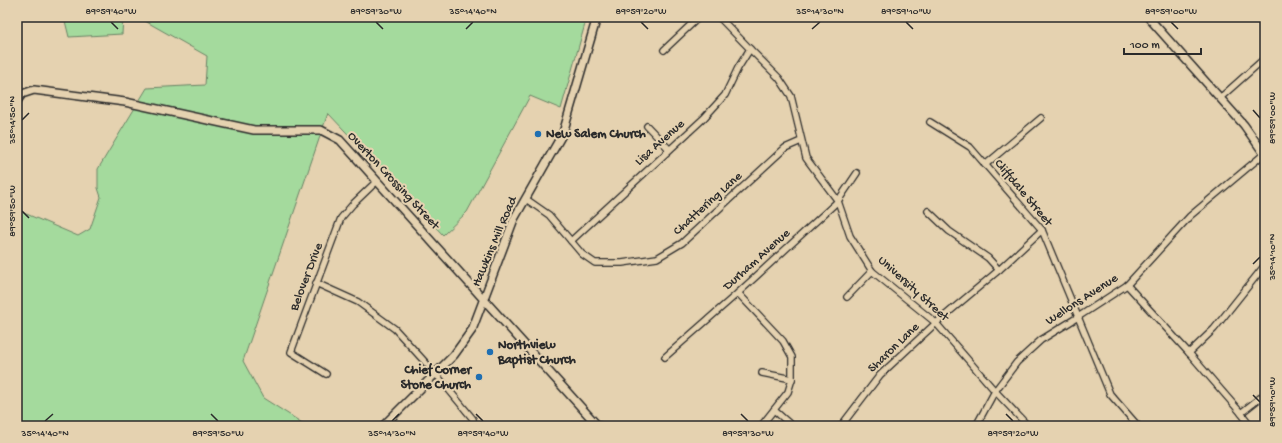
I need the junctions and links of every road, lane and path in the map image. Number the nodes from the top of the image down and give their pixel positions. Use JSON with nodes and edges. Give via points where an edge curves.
{"nodes":[{"id":1,"x":597,"y":17,"type":"edge"},
{"id":2,"x":699,"y":17,"type":"edge"},
{"id":3,"x":719,"y":17,"type":"edge"},
{"id":4,"x":1148,"y":17,"type":"edge"},
{"id":5,"x":750,"y":49,"type":"junction"},
{"id":6,"x":664,"y":50,"type":"dead end"},
{"id":7,"x":1265,"y":58,"type":"edge"},
{"id":8,"x":1220,"y":98,"type":"junction"},
{"id":9,"x":17,"y":101,"type":"edge"},
{"id":10,"x":1041,"y":118,"type":"dead end"},
{"id":11,"x":930,"y":122,"type":"dead end"},
{"id":12,"x":647,"y":126,"type":"dead end"},
{"id":13,"x":801,"y":141,"type":"junction"},
{"id":14,"x":669,"y":149,"type":"junction"},
{"id":15,"x":1265,"y":154,"type":"edge"},
{"id":16,"x":985,"y":165,"type":"junction"},
{"id":17,"x":857,"y":173,"type":"dead end"},
{"id":18,"x":377,"y":181,"type":"junction"},
{"id":19,"x":526,"y":199,"type":"junction"},
{"id":20,"x":838,"y":201,"type":"junction"},
{"id":21,"x":928,"y":211,"type":"dead end"},
{"id":22,"x":1042,"y":230,"type":"junction"},
{"id":23,"x":571,"y":241,"type":"junction"},
{"id":24,"x":1265,"y":265,"type":"edge"},
{"id":25,"x":999,"y":270,"type":"junction"},
{"id":26,"x":872,"y":271,"type":"junction"},
{"id":27,"x":316,"y":283,"type":"junction"},
{"id":28,"x":1127,"y":285,"type":"junction"},
{"id":29,"x":738,"y":293,"type":"junction"},
{"id":30,"x":483,"y":298,"type":"junction"},
{"id":31,"x":847,"y":298,"type":"dead end"},
{"id":32,"x":1078,"y":317,"type":"junction"},
{"id":33,"x":936,"y":323,"type":"junction"},
{"id":34,"x":1189,"y":353,"type":"junction"},
{"id":35,"x":665,"y":357,"type":"dead end"},
{"id":36,"x":435,"y":373,"type":"junction"},
{"id":37,"x":762,"y":373,"type":"dead end"},
{"id":38,"x":326,"y":374,"type":"dead end"},
{"id":39,"x":792,"y":379,"type":"junction"},
{"id":40,"x":995,"y":391,"type":"junction"},
{"id":41,"x":1265,"y":394,"type":"edge"},
{"id":42,"x":774,"y":410,"type":"junction"},
{"id":43,"x":1241,"y":413,"type":"junction"},
{"id":44,"x":591,"y":419,"type":"junction"},
{"id":45,"x":383,"y":426,"type":"edge"},
{"id":46,"x":474,"y":426,"type":"edge"},
{"id":47,"x":584,"y":426,"type":"edge"},
{"id":48,"x":598,"y":426,"type":"edge"},
{"id":49,"x":761,"y":426,"type":"edge"},
{"id":50,"x":792,"y":426,"type":"edge"},
{"id":51,"x":841,"y":426,"type":"edge"},
{"id":52,"x":976,"y":426,"type":"edge"},
{"id":53,"x":1028,"y":426,"type":"edge"},
{"id":54,"x":1138,"y":426,"type":"edge"},
{"id":55,"x":1251,"y":426,"type":"edge"}],
"edges":[{"from":1,"to":19,"type":"street","name":"Hawkins Mill Road","via":[[563,132]]},
{"from":2,"to":6,"type":"street"},
{"from":3,"to":5,"type":"street","name":"University Street"},
{"from":4,"to":8,"type":"street"},
{"from":5,"to":13,"type":"street","name":"University Street","via":[[779,78],[791,96]]},
{"from":5,"to":14,"type":"street","name":"Lisa Avenue","via":[[725,95]]},
{"from":7,"to":8,"type":"street"},
{"from":8,"to":15,"type":"street"},
{"from":9,"to":18,"type":"street","name":"Overton Crossing Street","via":[[22,94],[34,90],[125,102],[254,130],[321,130],[340,140]]},
{"from":10,"to":16,"type":"street"},
{"from":11,"to":16,"type":"street","name":"Cliffdale Street","via":[[970,147]]},
{"from":12,"to":14,"type":"street"},
{"from":13,"to":20,"type":"street","name":"University Street","via":[[806,158]]},
{"from":13,"to":23,"type":"street","name":"Chattering Lane","via":[[785,148],[682,243],[657,258],[622,263],[595,263],[582,254]]},
{"from":14,"to":23,"type":"street","name":"Lisa Avenue"},
{"from":15,"to":28,"type":"street","name":"Wellons Avenue","via":[[1190,216]]},
{"from":16,"to":22,"type":"street","name":"Cliffdale Street"},
{"from":17,"to":20,"type":"street","name":"Durham Avenue"},
{"from":18,"to":27,"type":"street","name":"Belover Drive","via":[[341,218]]},
{"from":18,"to":30,"type":"street","name":"Overton Crossing Street"},
{"from":19,"to":23,"type":"street","name":"Chattering Lane","via":[[549,215]]},
{"from":19,"to":30,"type":"street","name":"Hawkins Mill Road","via":[[514,219]]},
{"from":20,"to":26,"type":"street","name":"University Street","via":[[850,236]]},
{"from":20,"to":29,"type":"street","name":"Durham Avenue"},
{"from":21,"to":25,"type":"street","via":[[949,231],[988,258]]},
{"from":22,"to":25,"type":"street","name":"Sharon Lane"},
{"from":22,"to":32,"type":"street","name":"Cliffdale Street"},
{"from":24,"to":34,"type":"street","via":[[1214,329]]},
{"from":25,"to":33,"type":"street","name":"Sharon Lane"},
{"from":26,"to":31,"type":"street"},
{"from":26,"to":33,"type":"street","name":"University Street"},
{"from":27,"to":36,"type":"street","via":[[358,302],[395,329]]},
{"from":27,"to":38,"type":"street","name":"Belover Drive","via":[[291,352]]},
{"from":28,"to":32,"type":"street","name":"Wellons Avenue"},
{"from":28,"to":34,"type":"street"},
{"from":29,"to":35,"type":"street","name":"Durham Avenue"},
{"from":29,"to":39,"type":"street","via":[[783,341],[792,357]]},
{"from":30,"to":36,"type":"street","name":"Hawkins Mill Road","via":[[472,330],[454,355]]},
{"from":30,"to":44,"type":"street","name":"Overton Crossing Street"},
{"from":32,"to":40,"type":"street","name":"Wellons Avenue","via":[[1041,340],[1017,362]]},
{"from":32,"to":54,"type":"street","name":"Cliffdale Street","via":[[1110,394]]},
{"from":33,"to":40,"type":"street","name":"University Street"},
{"from":33,"to":51,"type":"street","name":"Sharon Lane","via":[[880,375]]},
{"from":34,"to":43,"type":"street"},
{"from":36,"to":45,"type":"street","name":"Hawkins Mill Road"},
{"from":36,"to":46,"type":"street","via":[[473,419]]},
{"from":37,"to":39,"type":"street"},
{"from":39,"to":42,"type":"street","via":[[788,392]]},
{"from":40,"to":52,"type":"street","name":"Wellons Avenue"},
{"from":40,"to":53,"type":"street","name":"University Street"},
{"from":41,"to":43,"type":"street"},
{"from":42,"to":49,"type":"street"},
{"from":42,"to":50,"type":"street"},
{"from":43,"to":55,"type":"street"},
{"from":44,"to":47,"type":"street"},
{"from":44,"to":48,"type":"street","name":"Overton Crossing Street"}]}
